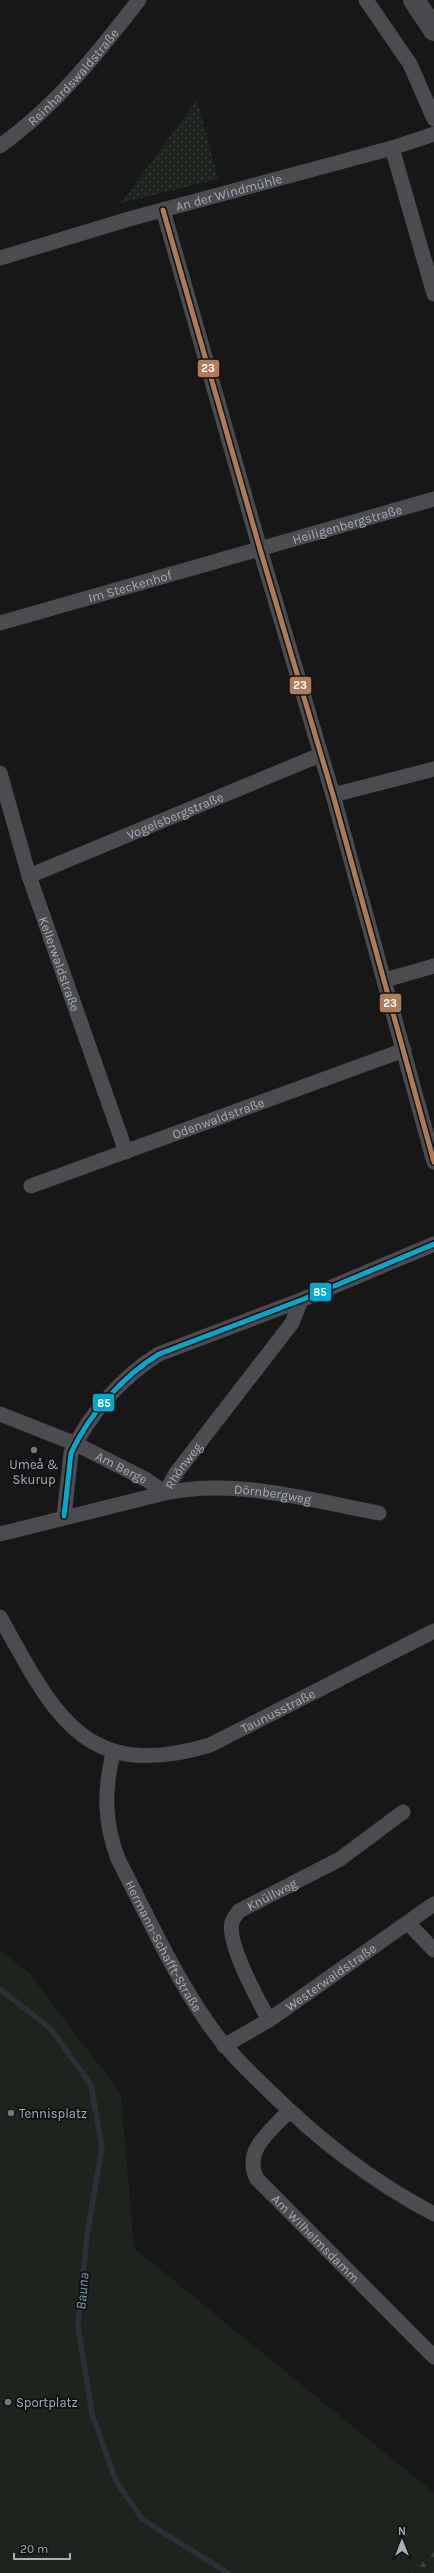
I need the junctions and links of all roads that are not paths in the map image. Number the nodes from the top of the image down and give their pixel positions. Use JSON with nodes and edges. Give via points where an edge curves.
{"nodes":[{"id":1,"x":139,"y":0,"type":"edge"},
{"id":2,"x":366,"y":0,"type":"edge"},
{"id":3,"x":414,"y":0,"type":"edge"},
{"id":4,"x":434,"y":30,"type":"edge"},
{"id":5,"x":434,"y":119,"type":"edge"},
{"id":6,"x":434,"y":134,"type":"edge"},
{"id":7,"x":0,"y":146,"type":"edge"},
{"id":8,"x":392,"y":148,"type":"junction"},
{"id":9,"x":163,"y":210,"type":"junction"},
{"id":10,"x":0,"y":258,"type":"edge"},
{"id":11,"x":434,"y":294,"type":"edge"},
{"id":12,"x":434,"y":499,"type":"edge"},
{"id":13,"x":260,"y":549,"type":"junction"},
{"id":14,"x":0,"y":623,"type":"edge"},
{"id":15,"x":320,"y":754,"type":"junction"},
{"id":16,"x":434,"y":769,"type":"edge"},
{"id":17,"x":0,"y":773,"type":"edge"},
{"id":18,"x":333,"y":795,"type":"junction"},
{"id":19,"x":29,"y":876,"type":"junction"},
{"id":20,"x":434,"y":966,"type":"edge"},
{"id":21,"x":385,"y":980,"type":"junction"},
{"id":22,"x":404,"y":1050,"type":"junction"},
{"id":23,"x":126,"y":1152,"type":"junction"},
{"id":24,"x":434,"y":1162,"type":"edge"},
{"id":25,"x":31,"y":1186,"type":"dead end"},
{"id":26,"x":434,"y":1244,"type":"edge"},
{"id":27,"x":301,"y":1300,"type":"junction"},
{"id":28,"x":0,"y":1414,"type":"edge"},
{"id":29,"x":76,"y":1444,"type":"junction"},
{"id":30,"x":166,"y":1493,"type":"junction"},
{"id":31,"x":379,"y":1513,"type":"dead end"},
{"id":32,"x":64,"y":1516,"type":"junction"},
{"id":33,"x":0,"y":1534,"type":"edge"},
{"id":34,"x":0,"y":1617,"type":"edge"},
{"id":35,"x":434,"y":1631,"type":"edge"},
{"id":36,"x":113,"y":1753,"type":"junction"},
{"id":37,"x":403,"y":1812,"type":"dead end"},
{"id":38,"x":434,"y":1904,"type":"edge"},
{"id":39,"x":408,"y":1923,"type":"junction"},
{"id":40,"x":434,"y":1950,"type":"edge"},
{"id":41,"x":270,"y":2020,"type":"junction"},
{"id":42,"x":224,"y":2046,"type":"junction"},
{"id":43,"x":289,"y":2111,"type":"junction"},
{"id":44,"x":434,"y":2214,"type":"edge"},
{"id":45,"x":434,"y":2357,"type":"edge"}],
"edges":[{"from":1,"to":7,"type":"street","name":"Reinhardswaldstraße","via":[[68,88],[30,124]]},
{"from":2,"to":5,"type":"street","via":[[410,64]]},
{"from":3,"to":4,"type":"main road"},
{"from":6,"to":8,"type":"street","name":"An der Windmühle"},
{"from":8,"to":9,"type":"street","name":"An der Windmühle"},
{"from":8,"to":11,"type":"street"},
{"from":9,"to":10,"type":"street","name":"An der Windmühle"},
{"from":9,"to":13,"type":"street"},
{"from":12,"to":13,"type":"street","name":"Heiligenbergstraße"},
{"from":13,"to":14,"type":"street","name":"Im Steckenhof"},
{"from":13,"to":15,"type":"street"},
{"from":15,"to":18,"type":"street"},
{"from":15,"to":19,"type":"street","name":"Vogelsbergstraße"},
{"from":16,"to":18,"type":"street"},
{"from":17,"to":19,"type":"street","name":"Kellerwaldstraße"},
{"from":18,"to":21,"type":"street"},
{"from":19,"to":23,"type":"street","name":"Kellerwaldstraße"},
{"from":20,"to":21,"type":"street"},
{"from":21,"to":22,"type":"street"},
{"from":22,"to":23,"type":"street","name":"Odenwaldstraße"},
{"from":22,"to":24,"type":"street"},
{"from":23,"to":25,"type":"street","name":"Odenwaldstraße"},
{"from":26,"to":27,"type":"street"},
{"from":27,"to":29,"type":"street","via":[[159,1354],[145,1362],[96,1412]]},
{"from":27,"to":30,"type":"street","name":"Rhönweg","via":[[292,1323],[176,1473]]},
{"from":28,"to":29,"type":"street","name":"Am Berge"},
{"from":29,"to":30,"type":"street","name":"Am Berge","via":[[147,1480]]},
{"from":29,"to":32,"type":"street","via":[[71,1453]]},
{"from":30,"to":31,"type":"street","name":"Dörnbergweg","via":[[191,1488],[224,1487]]},
{"from":30,"to":32,"type":"street","name":"Rhönweg"},
{"from":32,"to":33,"type":"street","name":"Rhönweg"},
{"from":34,"to":36,"type":"street","via":[[34,1678],[58,1712],[100,1747]]},
{"from":35,"to":36,"type":"street","name":"Taunusstraße","via":[[210,1745],[183,1753],[156,1756]]},
{"from":36,"to":42,"type":"street","name":"Hermann-Schafft-Straße","via":[[106,1792],[106,1812],[112,1843],[182,1982]]},
{"from":37,"to":41,"type":"street","name":"Knüllweg","via":[[340,1859],[239,1911],[232,1922],[234,1942],[255,1996]]},
{"from":38,"to":39,"type":"street","name":"Westerwaldstraße"},
{"from":39,"to":40,"type":"street"},
{"from":39,"to":41,"type":"street","name":"Westerwaldstraße"},
{"from":41,"to":42,"type":"street","name":"Westerwaldstraße"},
{"from":42,"to":43,"type":"street","name":"Hermann-Schafft-Straße"},
{"from":43,"to":44,"type":"street","name":"Hermann-Schafft-Straße","via":[[352,2165]]},
{"from":43,"to":45,"type":"street","name":"Am Wilhelmsdamm","via":[[254,2150],[252,2166],[257,2178]]}]}
